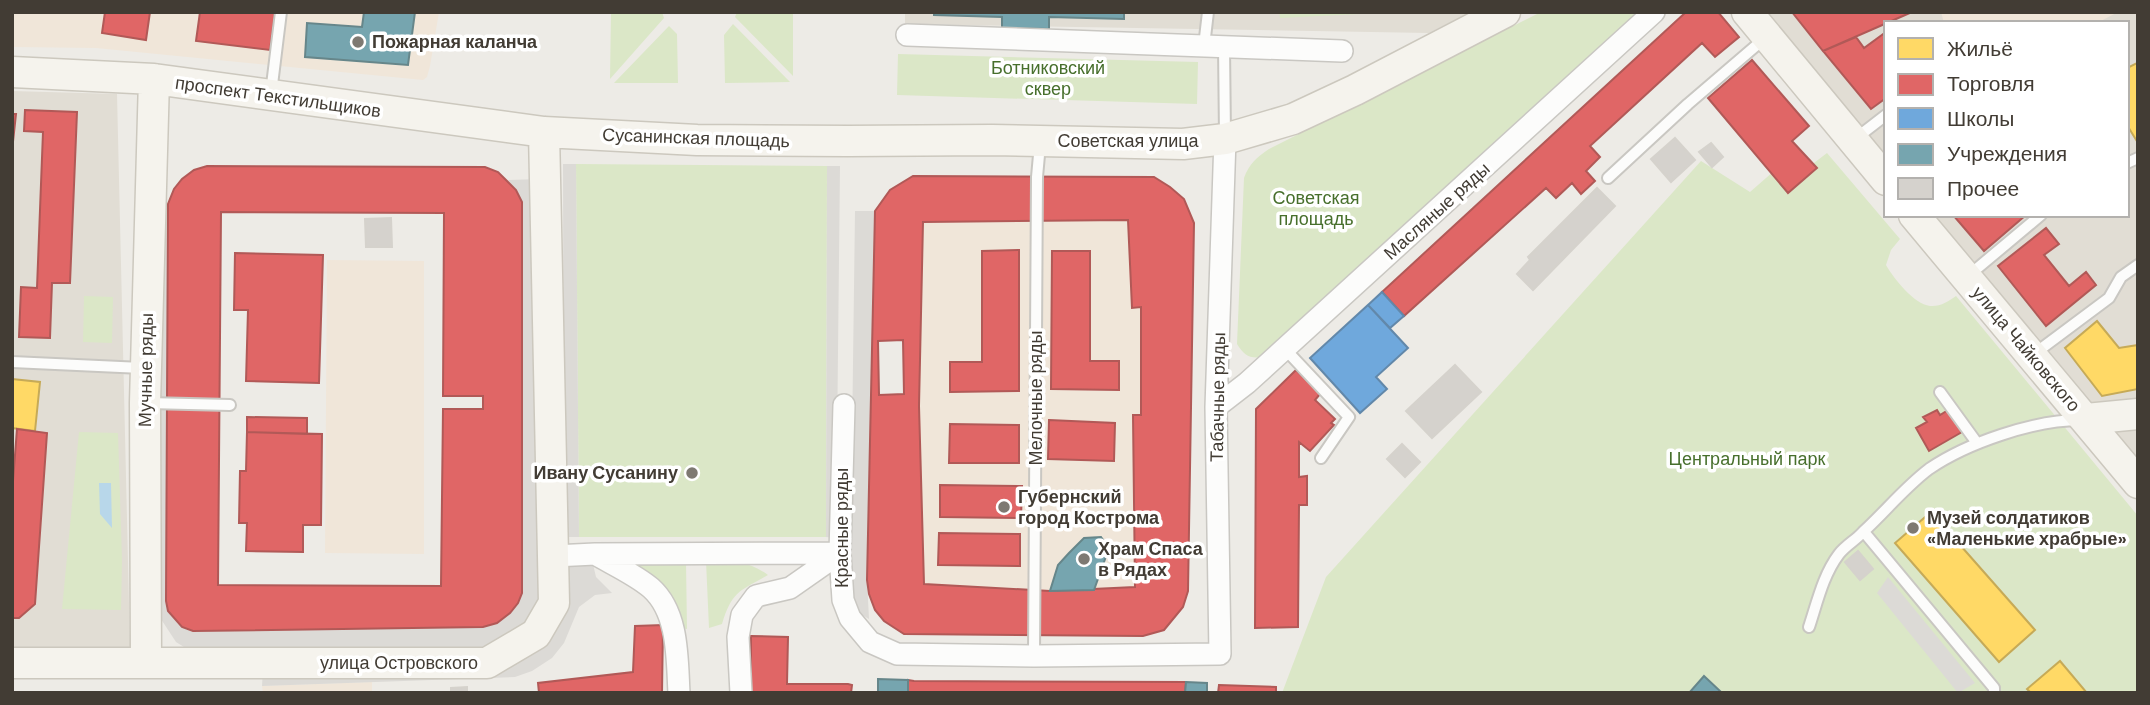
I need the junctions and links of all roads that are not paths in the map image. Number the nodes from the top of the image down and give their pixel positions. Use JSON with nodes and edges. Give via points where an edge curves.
{"nodes":[{"id":1,"x":281,"y":12,"type":"edge"},
{"id":2,"x":1208,"y":12,"type":"edge"},
{"id":3,"x":1505,"y":12,"type":"edge"},
{"id":4,"x":1654,"y":12,"type":"edge"},
{"id":5,"x":1747,"y":12,"type":"edge"},
{"id":6,"x":907,"y":35,"type":"dead end"},
{"id":7,"x":1767,"y":36,"type":"junction"},
{"id":8,"x":1214,"y":47,"type":"junction"},
{"id":9,"x":1342,"y":51,"type":"dead end"},
{"id":10,"x":12,"y":72,"type":"edge"},
{"id":11,"x":154,"y":79,"type":"junction"},
{"id":12,"x":270,"y":96,"type":"junction"},
{"id":13,"x":1884,"y":117,"type":"edge"},
{"id":14,"x":544,"y":132,"type":"junction"},
{"id":15,"x":1225,"y":139,"type":"junction"},
{"id":16,"x":848,"y":141,"type":"joint"},
{"id":17,"x":1040,"y":141,"type":"junction"},
{"id":18,"x":1853,"y":141,"type":"junction"},
{"id":19,"x":1608,"y":178,"type":"dead end"},
{"id":20,"x":1884,"y":178,"type":"edge"},
{"id":21,"x":1916,"y":217,"type":"edge"},
{"id":22,"x":2039,"y":217,"type":"edge"},
{"id":23,"x":2138,"y":265,"type":"edge"},
{"id":24,"x":1966,"y":278,"type":"junction"},
{"id":25,"x":1285,"y":349,"type":"junction"},
{"id":26,"x":2032,"y":355,"type":"junction"},
{"id":27,"x":12,"y":362,"type":"edge"},
{"id":28,"x":146,"y":369,"type":"junction"},
{"id":29,"x":1940,"y":392,"type":"dead end"},
{"id":30,"x":145,"y":404,"type":"junction"},
{"id":31,"x":230,"y":405,"type":"dead end"},
{"id":32,"x":844,"y":405,"type":"dead end"},
{"id":33,"x":1216,"y":407,"type":"junction"},
{"id":34,"x":2138,"y":414,"type":"edge"},
{"id":35,"x":2086,"y":419,"type":"junction"},
{"id":36,"x":1977,"y":443,"type":"junction"},
{"id":37,"x":1321,"y":458,"type":"dead end"},
{"id":38,"x":2138,"y":483,"type":"edge"},
{"id":39,"x":1864,"y":532,"type":"junction"},
{"id":40,"x":840,"y":553,"type":"junction"},
{"id":41,"x":595,"y":554,"type":"junction"},
{"id":42,"x":554,"y":556,"type":"junction"},
{"id":43,"x":1809,"y":627,"type":"dead end"},
{"id":44,"x":1034,"y":656,"type":"junction"},
{"id":45,"x":145,"y":662,"type":"junction"},
{"id":46,"x":12,"y":663,"type":"edge"},
{"id":47,"x":679,"y":693,"type":"edge"},
{"id":48,"x":741,"y":693,"type":"edge"},
{"id":49,"x":1994,"y":693,"type":"edge"}],
"edges":[{"from":1,"to":12,"type":"lane"},
{"from":2,"to":8,"type":"lane"},
{"from":3,"to":15,"type":"main road","name":"Советская улица","via":[[1293,119]]},
{"from":4,"to":25,"type":"street","name":"Масляные ряды"},
{"from":5,"to":7,"type":"main road"},
{"from":6,"to":8,"type":"street"},
{"from":7,"to":18,"type":"main road"},
{"from":7,"to":19,"type":"lane"},
{"from":8,"to":9,"type":"street"},
{"from":8,"to":15,"type":"lane"},
{"from":10,"to":11,"type":"main road","name":"проспект Текстильщиков"},
{"from":11,"to":12,"type":"main road","name":"проспект Текстильщиков"},
{"from":11,"to":28,"type":"main road","name":"Мучные ряды"},
{"from":12,"to":14,"type":"main road","name":"проспект Текстильщиков"},
{"from":13,"to":18,"type":"lane"},
{"from":14,"to":16,"type":"main road","name":"Сусанинская площадь"},
{"from":14,"to":42,"type":"main road"},
{"from":15,"to":17,"type":"main road","name":"Советская улица","via":[[1183,144]]},
{"from":15,"to":33,"type":"street","name":"Табачные ряды"},
{"from":16,"to":17,"type":"main road","name":"Советская улица"},
{"from":17,"to":44,"type":"lane","name":"Мелочные ряды"},
{"from":18,"to":20,"type":"main road"},
{"from":21,"to":24,"type":"main road","name":"улица Чайковского"},
{"from":22,"to":24,"type":"lane"},
{"from":23,"to":26,"type":"lane","via":[[2120,277],[2109,298]]},
{"from":24,"to":26,"type":"main road","name":"улица Чайковского"},
{"from":25,"to":33,"type":"street","name":"Масляные ряды"},
{"from":25,"to":37,"type":"lane","via":[[1349,417]]},
{"from":26,"to":35,"type":"main road","name":"улица Чайковского"},
{"from":27,"to":28,"type":"lane"},
{"from":28,"to":30,"type":"main road","name":"Мучные ряды"},
{"from":29,"to":36,"type":"lane"},
{"from":30,"to":31,"type":"lane"},
{"from":30,"to":45,"type":"main road","name":"Мучные ряды"},
{"from":32,"to":40,"type":"street","name":"Красные ряды"},
{"from":33,"to":44,"type":"street","name":"Табачные ряды","via":[[1220,654]]},
{"from":34,"to":35,"type":"main road"},
{"from":35,"to":36,"type":"lane","via":[[2057,420]]},
{"from":35,"to":38,"type":"main road","name":"улица Чайковского"},
{"from":36,"to":39,"type":"lane","via":[[1930,469]]},
{"from":39,"to":43,"type":"lane","via":[[1840,552]]},
{"from":39,"to":49,"type":"lane"},
{"from":40,"to":41,"type":"street"},
{"from":40,"to":44,"type":"street","name":"Красные ряды","via":[[843,600],[850,618],[870,642],[897,654]]},
{"from":40,"to":48,"type":"street","via":[[790,588],[756,596],[742,615],[738,637]]},
{"from":41,"to":42,"type":"street"},
{"from":41,"to":47,"type":"street","via":[[652,589],[668,610]]},
{"from":42,"to":45,"type":"main road","name":"улица Островского","via":[[554,603],[536,634],[487,663]]},
{"from":45,"to":46,"type":"main road","name":"улица Островского"}]}
